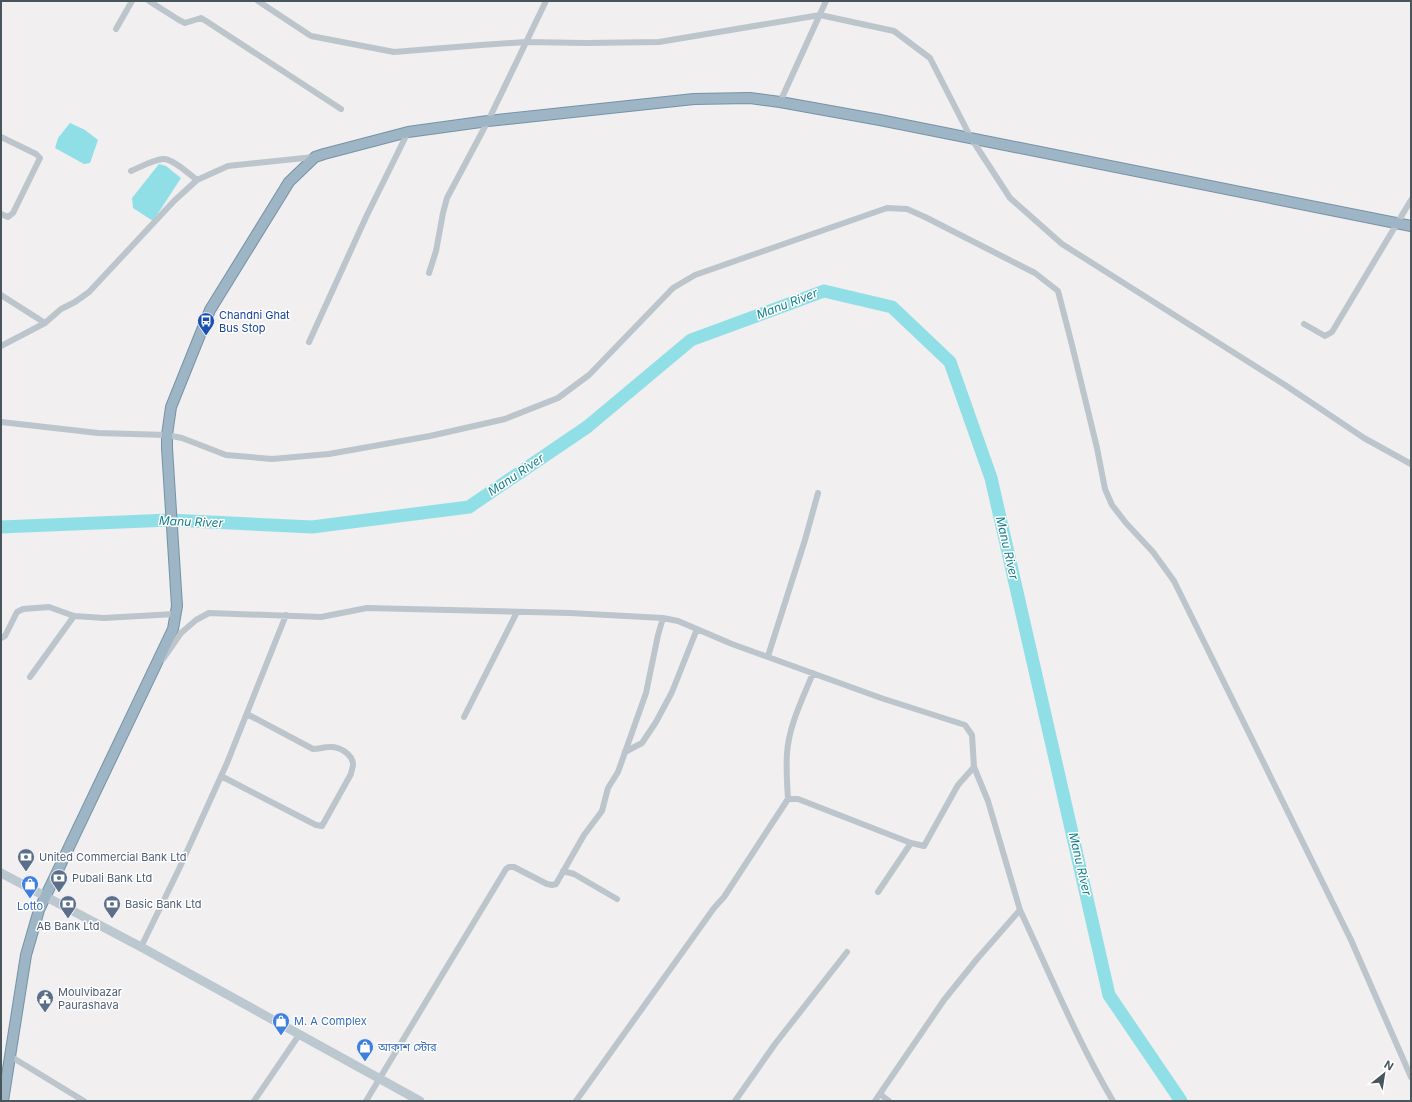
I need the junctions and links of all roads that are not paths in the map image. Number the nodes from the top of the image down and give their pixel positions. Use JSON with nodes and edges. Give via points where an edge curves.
{"nodes":[{"id":1,"x":132,"y":1,"type":"edge"},
{"id":2,"x":149,"y":1,"type":"edge"},
{"id":3,"x":258,"y":1,"type":"edge"},
{"id":4,"x":546,"y":1,"type":"edge"},
{"id":5,"x":826,"y":1,"type":"edge"},
{"id":6,"x":820,"y":15,"type":"junction"},
{"id":7,"x":116,"y":29,"type":"dead end"},
{"id":8,"x":526,"y":42,"type":"junction"},
{"id":9,"x":780,"y":102,"type":"junction"},
{"id":10,"x":341,"y":109,"type":"dead end"},
{"id":11,"x":488,"y":121,"type":"junction"},
{"id":12,"x":408,"y":132,"type":"junction"},
{"id":13,"x":1,"y":137,"type":"edge"},
{"id":14,"x":971,"y":138,"type":"junction"},
{"id":15,"x":315,"y":157,"type":"junction"},
{"id":16,"x":131,"y":172,"type":"dead end"},
{"id":17,"x":197,"y":180,"type":"junction"},
{"id":18,"x":1411,"y":200,"type":"edge"},
{"id":19,"x":1,"y":214,"type":"edge"},
{"id":20,"x":1397,"y":224,"type":"junction"},
{"id":21,"x":1411,"y":226,"type":"edge"},
{"id":22,"x":429,"y":273,"type":"dead end"},
{"id":23,"x":1,"y":295,"type":"edge"},
{"id":24,"x":45,"y":323,"type":"junction"},
{"id":25,"x":1304,"y":324,"type":"dead end"},
{"id":26,"x":309,"y":342,"type":"dead end"},
{"id":27,"x":1,"y":346,"type":"edge"},
{"id":28,"x":1,"y":422,"type":"edge"},
{"id":29,"x":167,"y":435,"type":"junction"},
{"id":30,"x":1411,"y":464,"type":"edge"},
{"id":31,"x":818,"y":493,"type":"dead end"},
{"id":32,"x":176,"y":610,"type":"junction"},
{"id":33,"x":517,"y":612,"type":"junction"},
{"id":34,"x":286,"y":615,"type":"junction"},
{"id":35,"x":74,"y":616,"type":"junction"},
{"id":36,"x":664,"y":618,"type":"junction"},
{"id":37,"x":697,"y":629,"type":"junction"},
{"id":38,"x":1,"y":638,"type":"edge"},
{"id":39,"x":768,"y":656,"type":"junction"},
{"id":40,"x":813,"y":673,"type":"junction"},
{"id":41,"x":30,"y":677,"type":"dead end"},
{"id":42,"x":150,"y":677,"type":"junction"},
{"id":43,"x":247,"y":714,"type":"junction"},
{"id":44,"x":464,"y":717,"type":"dead end"},
{"id":45,"x":625,"y":752,"type":"junction"},
{"id":46,"x":974,"y":767,"type":"junction"},
{"id":47,"x":221,"y":776,"type":"junction"},
{"id":48,"x":788,"y":800,"type":"junction"},
{"id":49,"x":911,"y":843,"type":"junction"},
{"id":50,"x":563,"y":871,"type":"junction"},
{"id":51,"x":1,"y":873,"type":"edge"},
{"id":52,"x":878,"y":892,"type":"dead end"},
{"id":53,"x":46,"y":896,"type":"junction"},
{"id":54,"x":617,"y":899,"type":"dead end"},
{"id":55,"x":1020,"y":910,"type":"junction"},
{"id":56,"x":141,"y":947,"type":"junction"},
{"id":57,"x":847,"y":952,"type":"dead end"},
{"id":58,"x":300,"y":1035,"type":"junction"},
{"id":59,"x":10,"y":1056,"type":"junction"},
{"id":60,"x":1411,"y":1077,"type":"edge"},
{"id":61,"x":380,"y":1078,"type":"junction"},
{"id":62,"x":880,"y":1094,"type":"junction"},
{"id":63,"x":3,"y":1101,"type":"edge"},
{"id":64,"x":84,"y":1101,"type":"edge"},
{"id":65,"x":254,"y":1101,"type":"edge"},
{"id":66,"x":366,"y":1101,"type":"edge"},
{"id":67,"x":420,"y":1101,"type":"edge"},
{"id":68,"x":576,"y":1101,"type":"edge"},
{"id":69,"x":735,"y":1101,"type":"edge"},
{"id":70,"x":875,"y":1101,"type":"edge"},
{"id":71,"x":889,"y":1101,"type":"edge"},
{"id":72,"x":1113,"y":1101,"type":"edge"}],
"edges":[{"from":1,"to":7,"type":"street"},
{"from":2,"to":10,"type":"street","via":[[185,23],[201,18]]},
{"from":3,"to":8,"type":"street","via":[[311,36],[394,52]]},
{"from":4,"to":8,"type":"street"},
{"from":5,"to":6,"type":"street"},
{"from":6,"to":8,"type":"street","via":[[659,42]]},
{"from":6,"to":9,"type":"street"},
{"from":6,"to":14,"type":"street","via":[[894,31],[930,58]]},
{"from":8,"to":11,"type":"street"},
{"from":9,"to":11,"type":"highway","via":[[750,98],[694,99]]},
{"from":9,"to":14,"type":"highway"},
{"from":11,"to":12,"type":"highway"},
{"from":11,"to":22,"type":"street","via":[[445,204]]},
{"from":12,"to":15,"type":"highway"},
{"from":12,"to":26,"type":"street"},
{"from":13,"to":19,"type":"street","via":[[40,158],[13,213],[8,217]]},
{"from":14,"to":20,"type":"highway"},
{"from":14,"to":30,"type":"street","via":[[1010,198],[1062,244],[1364,438]]},
{"from":15,"to":17,"type":"street","via":[[228,166]]},
{"from":15,"to":29,"type":"highway","via":[[289,182],[210,310],[171,407]]},
{"from":16,"to":17,"type":"street","via":[[163,158],[171,160]]},
{"from":17,"to":24,"type":"street","via":[[89,292],[61,309]]},
{"from":18,"to":20,"type":"street"},
{"from":20,"to":21,"type":"highway"},
{"from":20,"to":25,"type":"street","via":[[1332,332],[1326,336]]},
{"from":23,"to":24,"type":"street"},
{"from":24,"to":27,"type":"street"},
{"from":28,"to":29,"type":"street","via":[[98,434]]},
{"from":29,"to":32,"type":"highway"},
{"from":29,"to":60,"type":"street","via":[[226,455],[272,459],[345,451],[505,420],[558,398],[589,375],[673,288],[695,275],[887,208],[907,209],[1035,273],[1058,292],[1105,489],[1112,505],[1153,552],[1174,581],[1351,940]]},
{"from":31,"to":39,"type":"street"},
{"from":32,"to":35,"type":"street","via":[[104,618]]},
{"from":32,"to":42,"type":"highway","via":[[173,629]]},
{"from":33,"to":34,"type":"street","via":[[367,608],[321,617]]},
{"from":33,"to":36,"type":"street"},
{"from":33,"to":44,"type":"street"},
{"from":34,"to":42,"type":"street","via":[[209,613],[181,633]]},
{"from":34,"to":43,"type":"street"},
{"from":35,"to":38,"type":"street","via":[[49,607],[23,609],[17,612],[5,636]]},
{"from":35,"to":41,"type":"street"},
{"from":36,"to":37,"type":"street"},
{"from":36,"to":45,"type":"street","via":[[646,693]]},
{"from":37,"to":39,"type":"street"},
{"from":37,"to":45,"type":"street","via":[[672,692],[656,722],[642,744]]},
{"from":39,"to":40,"type":"street"},
{"from":40,"to":46,"type":"street","via":[[964,725],[972,735]]},
{"from":40,"to":48,"type":"street","via":[[792,727],[787,752]]},
{"from":42,"to":53,"type":"highway"},
{"from":43,"to":47,"type":"street"},
{"from":43,"to":47,"type":"street","via":[[313,749],[340,749],[352,759],[351,774],[322,826]]},
{"from":45,"to":50,"type":"street","via":[[618,772],[608,788],[602,811],[584,835]]},
{"from":46,"to":49,"type":"street","via":[[958,785],[924,846]]},
{"from":46,"to":55,"type":"street","via":[[988,801]]},
{"from":47,"to":56,"type":"street"},
{"from":48,"to":49,"type":"street","via":[[798,799]]},
{"from":48,"to":68,"type":"street","via":[[724,897]]},
{"from":49,"to":52,"type":"street"},
{"from":50,"to":54,"type":"street","via":[[574,874]]},
{"from":50,"to":61,"type":"street","via":[[556,884],[552,885],[514,867],[506,869]]},
{"from":51,"to":53,"type":"main road"},
{"from":53,"to":56,"type":"main road"},
{"from":53,"to":59,"type":"highway","via":[[39,910],[26,956]]},
{"from":55,"to":62,"type":"street","via":[[944,1000]]},
{"from":55,"to":72,"type":"street","via":[[1069,1017]]},
{"from":56,"to":58,"type":"main road"},
{"from":57,"to":69,"type":"street","via":[[775,1044]]},
{"from":58,"to":61,"type":"main road"},
{"from":58,"to":65,"type":"street"},
{"from":59,"to":63,"type":"highway"},
{"from":59,"to":64,"type":"street"},
{"from":61,"to":66,"type":"street"},
{"from":61,"to":67,"type":"main road"},
{"from":62,"to":70,"type":"street"},
{"from":62,"to":71,"type":"street"}]}
